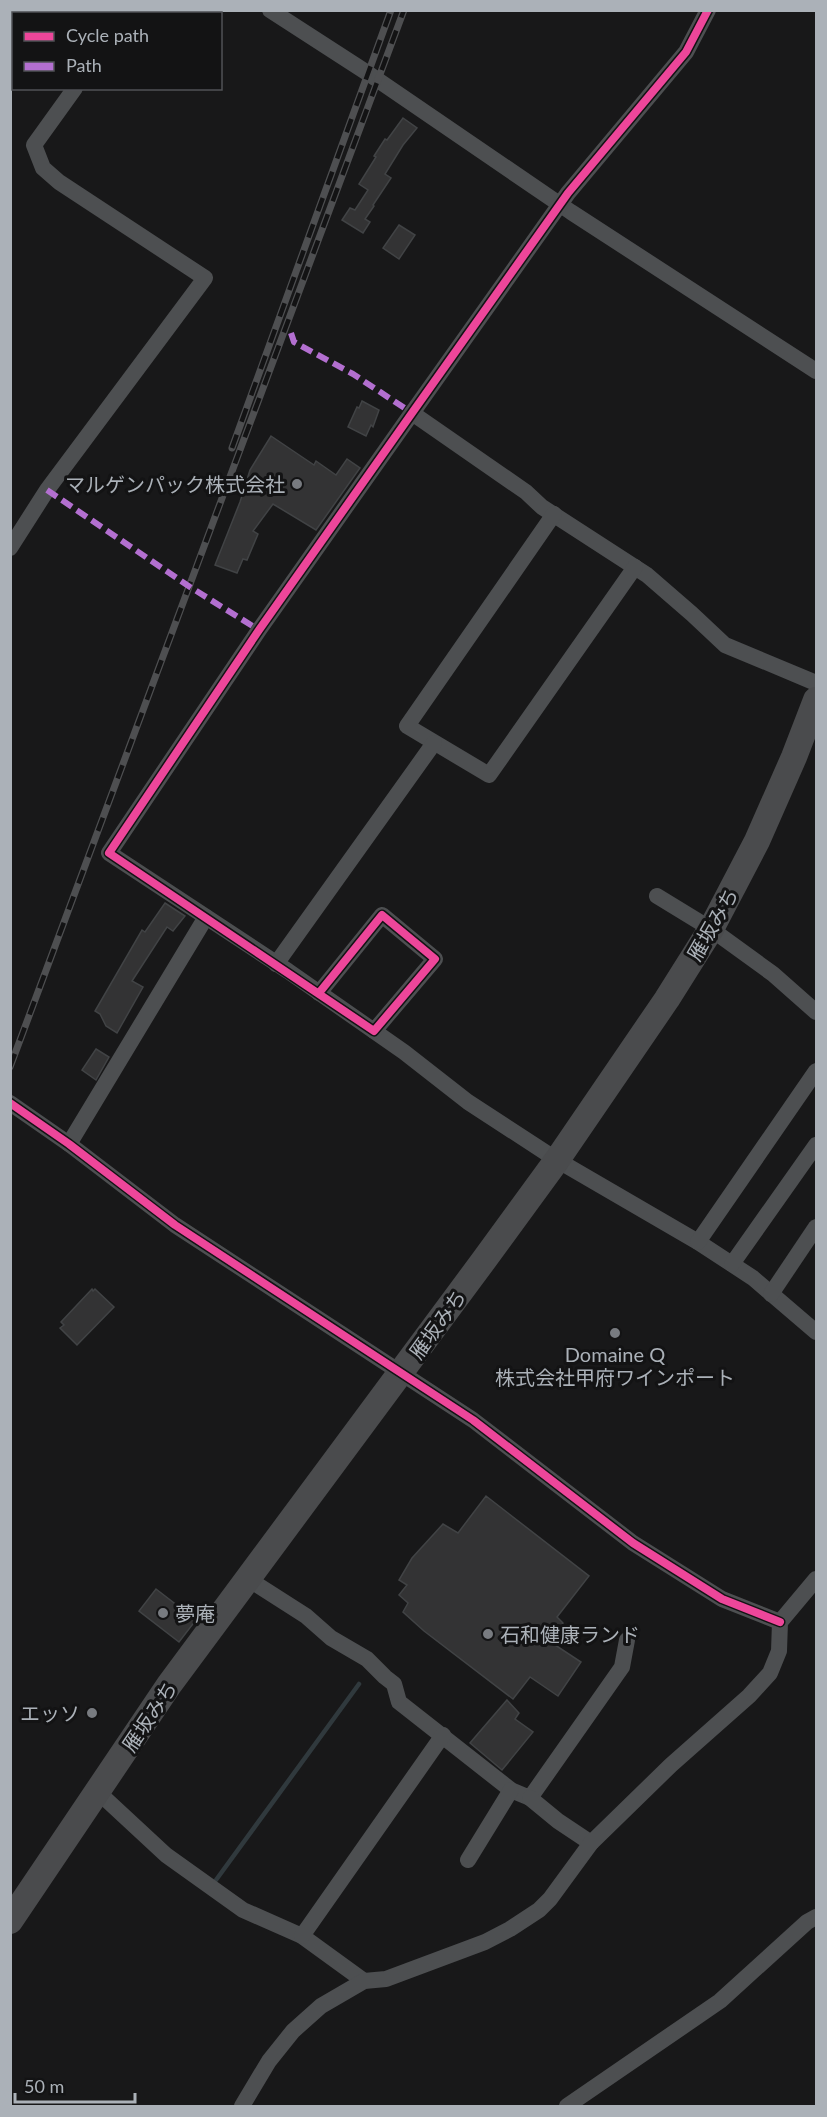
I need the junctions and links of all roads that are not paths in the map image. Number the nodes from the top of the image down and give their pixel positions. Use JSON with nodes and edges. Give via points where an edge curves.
{"nodes":[{"id":1,"x":270,"y":10,"type":"edge"},
{"id":2,"x":708,"y":10,"type":"edge"},
{"id":3,"x":74,"y":90,"type":"edge"},
{"id":4,"x":560,"y":204,"type":"junction"},
{"id":5,"x":816,"y":371,"type":"edge"},
{"id":6,"x":412,"y":413,"type":"junction"},
{"id":7,"x":554,"y":514,"type":"junction"},
{"id":8,"x":10,"y":549,"type":"edge"},
{"id":9,"x":635,"y":567,"type":"junction"},
{"id":10,"x":816,"y":683,"type":"edge"},
{"id":11,"x":816,"y":700,"type":"edge"},
{"id":12,"x":812,"y":727,"type":"edge"},
{"id":13,"x":434,"y":743,"type":"junction"},
{"id":14,"x":657,"y":896,"type":"dead end"},
{"id":15,"x":206,"y":917,"type":"junction"},
{"id":16,"x":711,"y":929,"type":"junction"},
{"id":17,"x":276,"y":964,"type":"junction"},
{"id":18,"x":319,"y":993,"type":"junction"},
{"id":19,"x":816,"y":1012,"type":"edge"},
{"id":20,"x":374,"y":1031,"type":"junction"},
{"id":21,"x":816,"y":1071,"type":"edge"},
{"id":22,"x":10,"y":1103,"type":"edge"},
{"id":23,"x":69,"y":1144,"type":"junction"},
{"id":24,"x":816,"y":1144,"type":"edge"},
{"id":25,"x":557,"y":1160,"type":"junction"},
{"id":26,"x":816,"y":1227,"type":"edge"},
{"id":27,"x":698,"y":1242,"type":"junction"},
{"id":28,"x":732,"y":1264,"type":"junction"},
{"id":29,"x":771,"y":1293,"type":"junction"},
{"id":30,"x":816,"y":1332,"type":"edge"},
{"id":31,"x":402,"y":1372,"type":"junction"},
{"id":32,"x":248,"y":1579,"type":"junction"},
{"id":33,"x":816,"y":1579,"type":"edge"},
{"id":34,"x":780,"y":1622,"type":"junction"},
{"id":35,"x":627,"y":1640,"type":"dead end"},
{"id":36,"x":443,"y":1735,"type":"junction"},
{"id":37,"x":512,"y":1790,"type":"junction"},
{"id":38,"x":98,"y":1791,"type":"junction"},
{"id":39,"x":531,"y":1798,"type":"junction"},
{"id":40,"x":591,"y":1843,"type":"junction"},
{"id":41,"x":468,"y":1860,"type":"dead end"},
{"id":42,"x":816,"y":1917,"type":"edge"},
{"id":43,"x":10,"y":1921,"type":"edge"},
{"id":44,"x":302,"y":1936,"type":"junction"},
{"id":45,"x":364,"y":1981,"type":"junction"},
{"id":46,"x":242,"y":2106,"type":"edge"},
{"id":47,"x":567,"y":2106,"type":"edge"}],
"edges":[{"from":1,"to":4,"type":"street"},
{"from":2,"to":4,"type":"street","via":[[686,52]]},
{"from":3,"to":8,"type":"street","via":[[34,145],[43,168],[58,182],[205,278],[47,490]]},
{"from":4,"to":5,"type":"street"},
{"from":4,"to":6,"type":"street"},
{"from":6,"to":7,"type":"street"},
{"from":6,"to":15,"type":"street","via":[[109,853]]},
{"from":7,"to":9,"type":"street"},
{"from":7,"to":13,"type":"street","via":[[407,726]]},
{"from":9,"to":10,"type":"street","via":[[725,645]]},
{"from":9,"to":13,"type":"street","via":[[489,775]]},
{"from":11,"to":12,"type":"highway","name":"雁坂みち"},
{"from":12,"to":16,"type":"highway","name":"雁坂みち"},
{"from":13,"to":17,"type":"street"},
{"from":14,"to":16,"type":"street"},
{"from":15,"to":17,"type":"street"},
{"from":15,"to":23,"type":"street"},
{"from":16,"to":19,"type":"street","via":[[773,974]]},
{"from":16,"to":25,"type":"highway","name":"雁坂みち","via":[[668,999]]},
{"from":17,"to":18,"type":"street"},
{"from":18,"to":20,"type":"street"},
{"from":18,"to":20,"type":"street","via":[[382,915],[435,959]]},
{"from":20,"to":25,"type":"street","via":[[468,1102]]},
{"from":21,"to":27,"type":"street"},
{"from":22,"to":23,"type":"street"},
{"from":23,"to":31,"type":"street","via":[[175,1225]]},
{"from":24,"to":28,"type":"street"},
{"from":25,"to":27,"type":"street"},
{"from":25,"to":31,"type":"highway","name":"雁坂みち"},
{"from":26,"to":29,"type":"street"},
{"from":27,"to":28,"type":"street"},
{"from":28,"to":29,"type":"street"},
{"from":29,"to":30,"type":"street"},
{"from":31,"to":32,"type":"highway","name":"雁坂みち"},
{"from":31,"to":34,"type":"street","via":[[473,1420],[642,1549],[722,1599]]},
{"from":32,"to":36,"type":"street","via":[[306,1616],[331,1638],[368,1659],[394,1684],[399,1702]]},
{"from":32,"to":38,"type":"highway","name":"雁坂みち","via":[[169,1685]]},
{"from":33,"to":34,"type":"street"},
{"from":34,"to":40,"type":"street","via":[[779,1651],[770,1673]]},
{"from":35,"to":39,"type":"street","via":[[622,1667]]},
{"from":36,"to":37,"type":"street"},
{"from":36,"to":44,"type":"street"},
{"from":37,"to":39,"type":"street"},
{"from":37,"to":41,"type":"street"},
{"from":38,"to":43,"type":"highway","name":"雁坂みち"},
{"from":38,"to":44,"type":"street","via":[[166,1855],[212,1888],[243,1910]]},
{"from":39,"to":40,"type":"street"},
{"from":40,"to":45,"type":"street","via":[[550,1899],[510,1929],[386,1979]]},
{"from":42,"to":47,"type":"street","via":[[720,2001]]},
{"from":44,"to":45,"type":"street"},
{"from":45,"to":46,"type":"street","via":[[321,2006],[293,2031]]}]}
